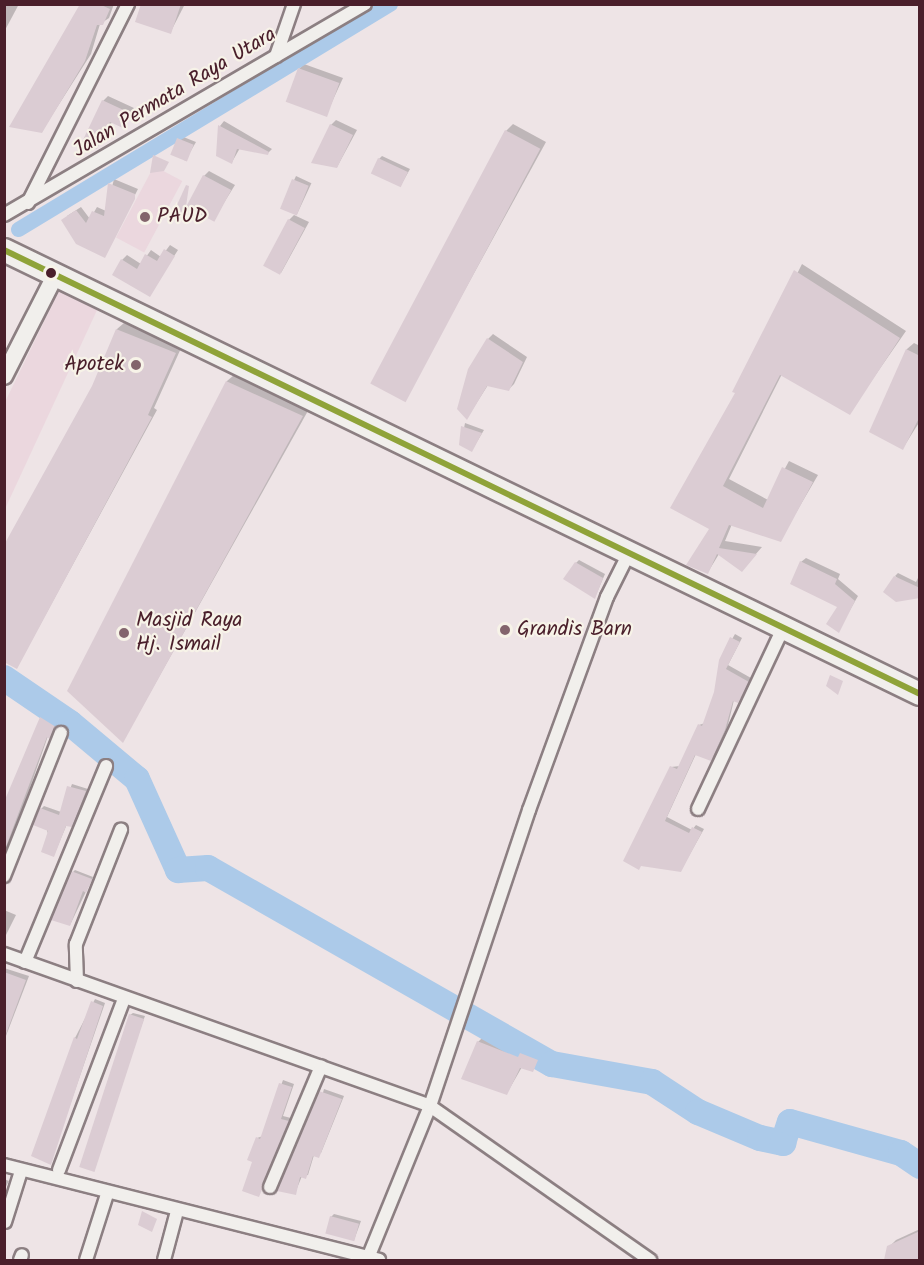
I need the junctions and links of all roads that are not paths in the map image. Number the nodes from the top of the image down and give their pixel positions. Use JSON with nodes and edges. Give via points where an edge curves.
{"nodes":[{"id":1,"x":128,"y":4,"type":"edge"},
{"id":2,"x":294,"y":4,"type":"edge"},
{"id":3,"x":365,"y":4,"type":"edge"},
{"id":4,"x":276,"y":56,"type":"junction"},
{"id":5,"x":27,"y":204,"type":"junction"},
{"id":6,"x":4,"y":215,"type":"edge"},
{"id":7,"x":4,"y":250,"type":"edge"},
{"id":8,"x":55,"y":276,"type":"junction"},
{"id":9,"x":4,"y":376,"type":"edge"},
{"id":10,"x":629,"y":553,"type":"junction"},
{"id":11,"x":783,"y":628,"type":"junction"},
{"id":12,"x":920,"y":694,"type":"edge"},
{"id":13,"x":61,"y":733,"type":"dead end"},
{"id":14,"x":106,"y":766,"type":"dead end"},
{"id":15,"x":698,"y":809,"type":"dead end"},
{"id":16,"x":121,"y":830,"type":"dead end"},
{"id":17,"x":4,"y":876,"type":"edge"},
{"id":18,"x":4,"y":954,"type":"edge"},
{"id":19,"x":26,"y":962,"type":"junction"},
{"id":20,"x":77,"y":981,"type":"junction"},
{"id":21,"x":124,"y":999,"type":"junction"},
{"id":22,"x":321,"y":1066,"type":"junction"},
{"id":23,"x":430,"y":1106,"type":"junction"},
{"id":24,"x":4,"y":1166,"type":"edge"},
{"id":25,"x":59,"y":1170,"type":"dead end"},
{"id":26,"x":21,"y":1171,"type":"junction"},
{"id":27,"x":270,"y":1187,"type":"dead end"},
{"id":28,"x":107,"y":1194,"type":"junction"},
{"id":29,"x":177,"y":1212,"type":"junction"},
{"id":30,"x":5,"y":1222,"type":"edge"},
{"id":31,"x":373,"y":1259,"type":"edge"},
{"id":32,"x":86,"y":1260,"type":"edge"},
{"id":33,"x":164,"y":1260,"type":"edge"},
{"id":34,"x":650,"y":1260,"type":"edge"}],
"edges":[{"from":1,"to":5,"type":"street"},
{"from":2,"to":4,"type":"street"},
{"from":3,"to":4,"type":"street","name":"Jalan Permata Raya Utara"},
{"from":4,"to":5,"type":"street","name":"Jalan Permata Raya Utara"},
{"from":5,"to":6,"type":"street","name":"Jalan Permata Raya Utara"},
{"from":7,"to":8,"type":"highway"},
{"from":8,"to":9,"type":"street"},
{"from":8,"to":10,"type":"highway"},
{"from":10,"to":11,"type":"highway"},
{"from":10,"to":23,"type":"street","via":[[607,597],[456,1022]]},
{"from":11,"to":12,"type":"highway"},
{"from":11,"to":15,"type":"street"},
{"from":13,"to":17,"type":"street"},
{"from":14,"to":19,"type":"street"},
{"from":16,"to":20,"type":"street","via":[[76,945]]},
{"from":18,"to":19,"type":"street"},
{"from":19,"to":20,"type":"street"},
{"from":20,"to":21,"type":"street"},
{"from":21,"to":22,"type":"street"},
{"from":21,"to":25,"type":"street"},
{"from":22,"to":23,"type":"street"},
{"from":22,"to":27,"type":"street"},
{"from":23,"to":31,"type":"street"},
{"from":23,"to":34,"type":"street"},
{"from":24,"to":26,"type":"street"},
{"from":26,"to":28,"type":"street"},
{"from":26,"to":30,"type":"street"},
{"from":28,"to":29,"type":"street"},
{"from":28,"to":32,"type":"street"},
{"from":29,"to":31,"type":"street"},
{"from":29,"to":33,"type":"street"}]}
